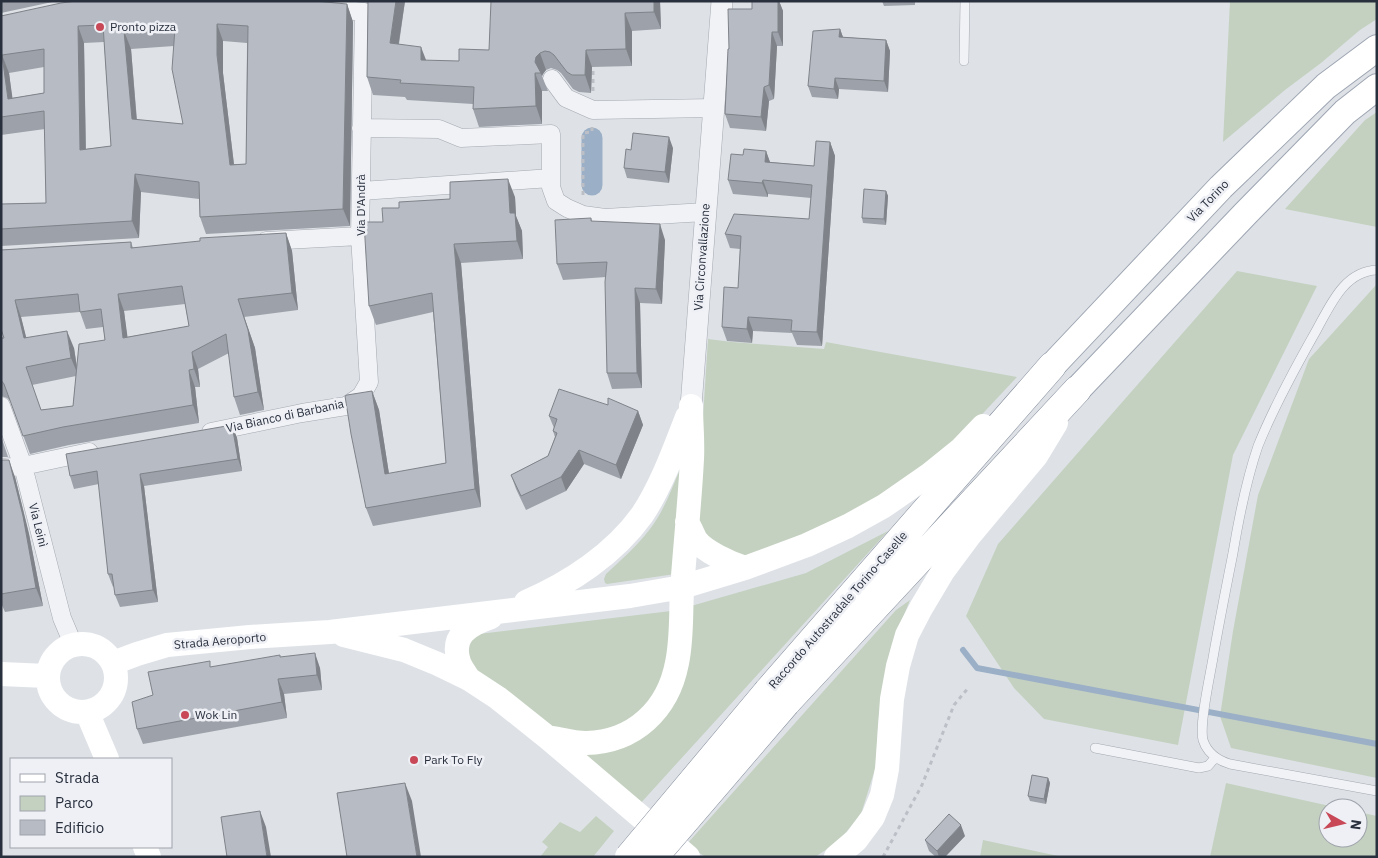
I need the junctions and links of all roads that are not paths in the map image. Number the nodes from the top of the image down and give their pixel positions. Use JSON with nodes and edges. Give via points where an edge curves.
{"nodes":[{"id":1,"x":722,"y":1,"type":"edge"},
{"id":2,"x":965,"y":1,"type":"edge"},
{"id":3,"x":307,"y":6,"type":"edge"},
{"id":4,"x":1377,"y":48,"type":"edge"},
{"id":5,"x":964,"y":61,"type":"dead end"},
{"id":6,"x":552,"y":79,"type":"dead end"},
{"id":7,"x":1377,"y":87,"type":"edge"},
{"id":8,"x":714,"y":108,"type":"junction"},
{"id":9,"x":361,"y":128,"type":"junction"},
{"id":10,"x":551,"y":178,"type":"junction"},
{"id":11,"x":361,"y":191,"type":"junction"},
{"id":12,"x":705,"y":212,"type":"junction"},
{"id":13,"x":360,"y":236,"type":"junction"},
{"id":14,"x":253,"y":242,"type":"edge"},
{"id":15,"x":1377,"y":270,"type":"edge"},
{"id":16,"x":1052,"y":366,"type":"junction"},
{"id":17,"x":1077,"y":390,"type":"junction"},
{"id":18,"x":361,"y":396,"type":"joint"},
{"id":19,"x":1,"y":406,"type":"edge"},
{"id":20,"x":690,"y":406,"type":"junction"},
{"id":21,"x":192,"y":435,"type":"edge"},
{"id":22,"x":108,"y":449,"type":"edge"},
{"id":23,"x":23,"y":466,"type":"junction"},
{"id":24,"x":1,"y":468,"type":"edge"},
{"id":25,"x":687,"y":522,"type":"junction"},
{"id":26,"x":744,"y":568,"type":"junction"},
{"id":27,"x":682,"y":587,"type":"junction"},
{"id":28,"x":510,"y":609,"type":"junction"},
{"id":29,"x":330,"y":632,"type":"junction"},
{"id":30,"x":73,"y":644,"type":"junction"},
{"id":31,"x":113,"y":662,"type":"junction"},
{"id":32,"x":1,"y":674,"type":"edge"},
{"id":33,"x":47,"y":676,"type":"junction"},
{"id":34,"x":469,"y":679,"type":"junction"},
{"id":35,"x":777,"y":697,"type":"junction"},
{"id":36,"x":87,"y":712,"type":"junction"},
{"id":37,"x":547,"y":737,"type":"junction"},
{"id":38,"x":1095,"y":748,"type":"dead end"},
{"id":39,"x":107,"y":758,"type":"edge"},
{"id":40,"x":1215,"y":758,"type":"junction"},
{"id":41,"x":1377,"y":791,"type":"edge"},
{"id":42,"x":629,"y":857,"type":"edge"},
{"id":43,"x":654,"y":857,"type":"edge"},
{"id":44,"x":688,"y":857,"type":"edge"},
{"id":45,"x":836,"y":857,"type":"edge"}],
"edges":[{"from":1,"to":8,"type":"street","name":"Via Circonvallazione"},
{"from":2,"to":5,"type":"lane"},
{"from":3,"to":9,"type":"street","name":"Via D'Andrà","via":[[364,12]]},
{"from":4,"to":16,"type":"main road","name":"Via Torino","via":[[1326,86],[1221,187]]},
{"from":6,"to":8,"type":"street","via":[[566,98],[593,110]]},
{"from":7,"to":17,"type":"main road","via":[[1345,112]]},
{"from":8,"to":12,"type":"street","name":"Via Circonvallazione"},
{"from":9,"to":10,"type":"street","via":[[439,129],[461,138],[551,134]]},
{"from":9,"to":11,"type":"street","name":"Via D'Andrà"},
{"from":10,"to":11,"type":"street"},
{"from":10,"to":12,"type":"street","via":[[556,201],[583,215],[605,218]]},
{"from":11,"to":13,"type":"street","name":"Via D'Andrà"},
{"from":12,"to":20,"type":"street","name":"Via Circonvallazione"},
{"from":13,"to":14,"type":"street"},
{"from":13,"to":18,"type":"street","name":"Via D'Andrà","via":[[369,382]]},
{"from":15,"to":40,"type":"lane","via":[[1358,274],[1338,294],[1288,382],[1258,447],[1241,508],[1202,725],[1206,747]]},
{"from":16,"to":26,"type":"main road","via":[[1002,406],[961,449],[884,506],[807,545]]},
{"from":16,"to":35,"type":"highway","name":"Raccordo Autostradale Torino-Caselle"},
{"from":17,"to":35,"type":"highway","name":"Raccordo Autostradale Torino-Caselle"},
{"from":17,"to":45,"type":"main road","via":[[1036,456],[943,571],[907,635],[892,699],[882,796],[873,817],[856,840]]},
{"from":18,"to":21,"type":"street","name":"Via Bianco di Barbania","via":[[346,406]]},
{"from":19,"to":23,"type":"street","name":"Via Leinì"},
{"from":20,"to":25,"type":"main road","via":[[692,457]]},
{"from":20,"to":28,"type":"main road","via":[[659,483],[642,514],[617,543],[577,575]]},
{"from":22,"to":23,"type":"street"},
{"from":23,"to":24,"type":"street"},
{"from":23,"to":30,"type":"street","name":"Via Leinì","via":[[62,618]]},
{"from":25,"to":26,"type":"main road","via":[[700,544],[725,561]]},
{"from":25,"to":27,"type":"main road"},
{"from":26,"to":27,"type":"main road"},
{"from":27,"to":28,"type":"main road"},
{"from":27,"to":37,"type":"main road","via":[[680,636],[672,684],[650,717],[634,730],[612,740],[585,743]]},
{"from":28,"to":29,"type":"main road"},
{"from":28,"to":34,"type":"main road","via":[[480,620],[467,628],[460,638],[457,648],[459,662]]},
{"from":29,"to":31,"type":"main road","name":"Strada Aeroporto","via":[[167,646]]},
{"from":29,"to":34,"type":"main road","via":[[404,650]]},
{"from":30,"to":31,"type":"main road","via":[[96,646]]},
{"from":30,"to":33,"type":"main road","via":[[55,656]]},
{"from":31,"to":36,"type":"main road","via":[[116,684],[113,694],[106,703]]},
{"from":32,"to":33,"type":"main road"},
{"from":33,"to":36,"type":"main road","via":[[52,696],[59,704],[77,712]]},
{"from":34,"to":37,"type":"main road"},
{"from":35,"to":42,"type":"highway","name":"Raccordo Autostradale Torino-Caselle","bridge":true},
{"from":35,"to":43,"type":"highway","name":"Raccordo Autostradale Torino-Caselle","bridge":true},
{"from":36,"to":39,"type":"main road"},
{"from":37,"to":44,"type":"main road"},
{"from":38,"to":40,"type":"lane","via":[[1199,768],[1208,766]]},
{"from":40,"to":41,"type":"lane","via":[[1239,767]]}]}
